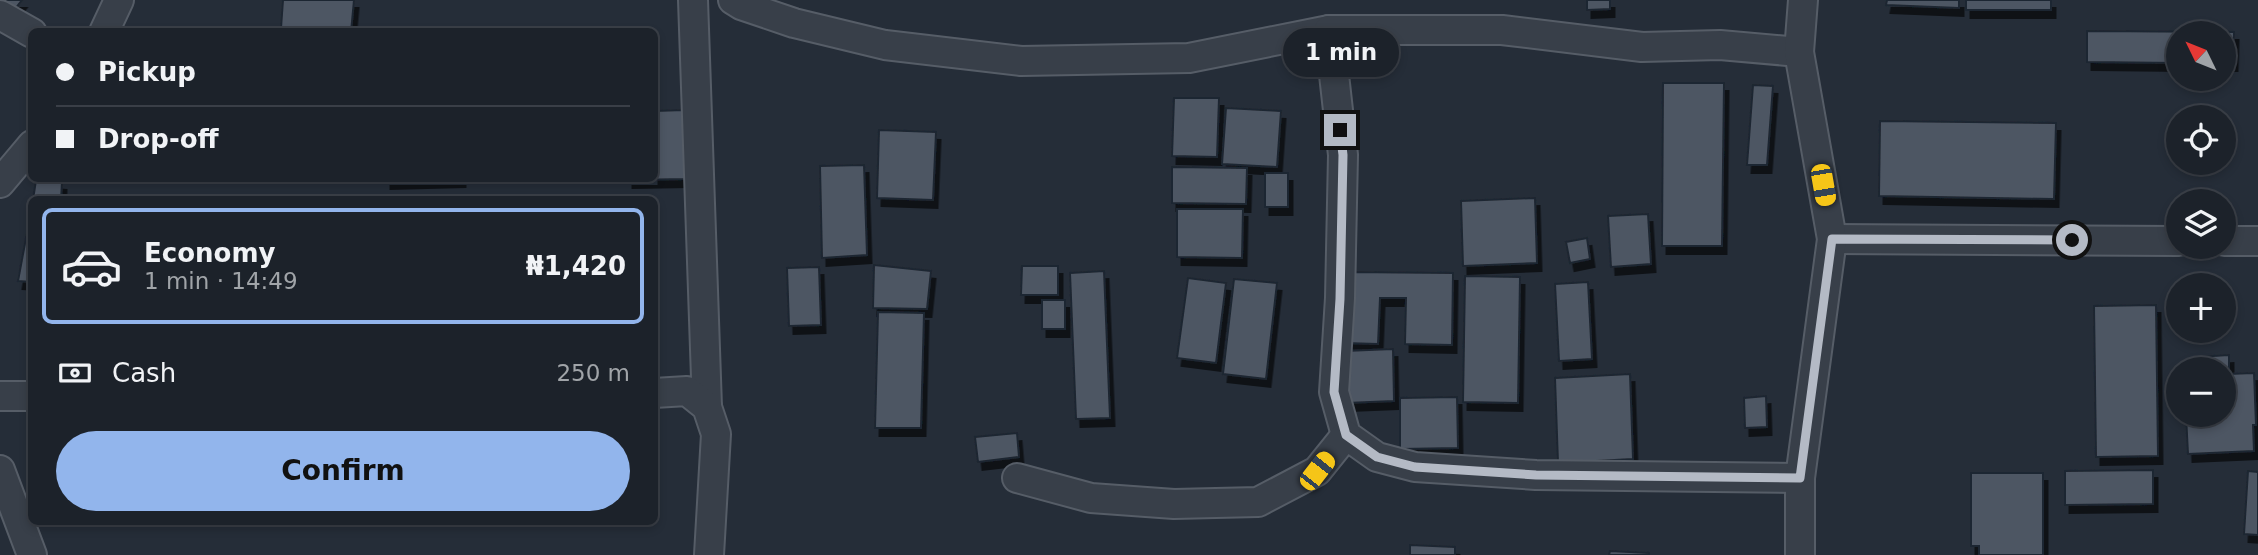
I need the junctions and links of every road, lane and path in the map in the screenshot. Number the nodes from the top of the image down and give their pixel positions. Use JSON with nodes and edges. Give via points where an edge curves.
{"nodes":[{"id":1,"x":119,"y":0,"type":"edge"},
{"id":2,"x":693,"y":0,"type":"edge"},
{"id":3,"x":733,"y":0,"type":"edge"},
{"id":4,"x":1803,"y":0,"type":"edge"},
{"id":5,"x":0,"y":15,"type":"edge"},
{"id":6,"x":106,"y":28,"type":"edge"},
{"id":7,"x":1329,"y":30,"type":"junction"},
{"id":8,"x":28,"y":31,"type":"edge"},
{"id":9,"x":1799,"y":52,"type":"junction"},
{"id":10,"x":28,"y":150,"type":"edge"},
{"id":11,"x":0,"y":183,"type":"edge"},
{"id":12,"x":1832,"y":239,"type":"junction"},
{"id":13,"x":2166,"y":241,"type":"edge"},
{"id":14,"x":2236,"y":241,"type":"edge"},
{"id":15,"x":2258,"y":241,"type":"edge"},
{"id":16,"x":658,"y":393,"type":"edge"},
{"id":17,"x":0,"y":396,"type":"edge"},
{"id":18,"x":28,"y":396,"type":"edge"},
{"id":19,"x":707,"y":407,"type":"junction"},
{"id":20,"x":1346,"y":435,"type":"junction"},
{"id":21,"x":0,"y":470,"type":"edge"},
{"id":22,"x":1017,"y":478,"type":"dead end"},
{"id":23,"x":1800,"y":478,"type":"junction"},
{"id":24,"x":32,"y":555,"type":"edge"},
{"id":25,"x":709,"y":555,"type":"edge"},
{"id":26,"x":1800,"y":555,"type":"edge"}],
"edges":[{"from":1,"to":6,"type":"street"},
{"from":2,"to":19,"type":"street"},
{"from":3,"to":7,"type":"street","via":[[794,23],[886,45],[1021,61],[1189,58]]},
{"from":4,"to":9,"type":"street"},
{"from":5,"to":8,"type":"street"},
{"from":7,"to":9,"type":"street","via":[[1502,30],[1642,47],[1720,45]]},
{"from":7,"to":20,"type":"street","via":[[1343,155],[1334,392]]},
{"from":9,"to":12,"type":"street"},
{"from":10,"to":11,"type":"street"},
{"from":12,"to":13,"type":"street"},
{"from":12,"to":23,"type":"street"},
{"from":14,"to":15,"type":"street"},
{"from":16,"to":19,"type":"street","via":[[687,391]]},
{"from":17,"to":18,"type":"street"},
{"from":19,"to":25,"type":"street","via":[[716,434]]},
{"from":20,"to":22,"type":"street","via":[[1317,471],[1258,502],[1174,504],[1091,498]]},
{"from":20,"to":23,"type":"street","via":[[1377,457],[1415,467],[1536,475]]},
{"from":21,"to":24,"type":"street"},
{"from":23,"to":26,"type":"street"}]}
